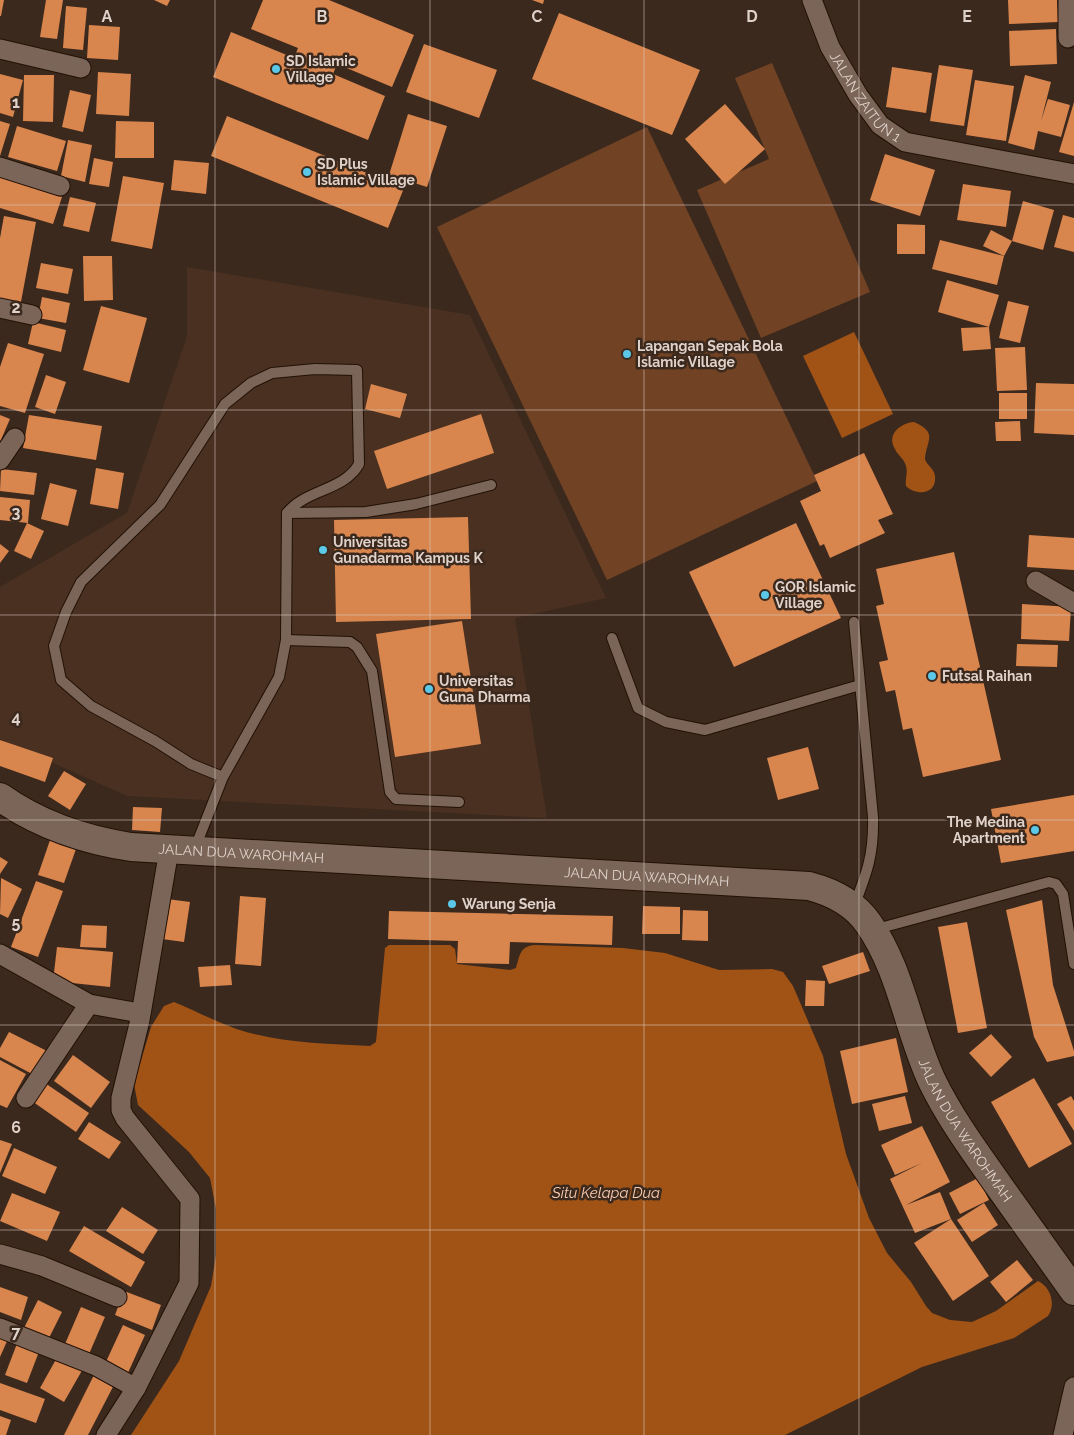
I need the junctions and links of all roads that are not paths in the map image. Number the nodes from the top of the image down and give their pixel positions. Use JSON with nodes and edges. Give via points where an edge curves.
{"nodes":[{"id":1,"x":812,"y":0,"type":"edge"},
{"id":2,"x":1068,"y":0,"type":"edge"},
{"id":3,"x":1068,"y":38,"type":"dead end"},
{"id":4,"x":0,"y":49,"type":"edge"},
{"id":5,"x":81,"y":68,"type":"dead end"},
{"id":6,"x":0,"y":167,"type":"edge"},
{"id":7,"x":1074,"y":174,"type":"edge"},
{"id":8,"x":60,"y":186,"type":"dead end"},
{"id":9,"x":0,"y":308,"type":"edge"},
{"id":10,"x":32,"y":315,"type":"dead end"},
{"id":11,"x":15,"y":438,"type":"dead end"},
{"id":12,"x":0,"y":460,"type":"edge"},
{"id":13,"x":492,"y":485,"type":"dead end"},
{"id":14,"x":287,"y":513,"type":"junction"},
{"id":15,"x":1036,"y":581,"type":"dead end"},
{"id":16,"x":1074,"y":603,"type":"edge"},
{"id":17,"x":854,"y":622,"type":"dead end"},
{"id":18,"x":612,"y":638,"type":"dead end"},
{"id":19,"x":286,"y":640,"type":"junction"},
{"id":20,"x":860,"y":685,"type":"junction"},
{"id":21,"x":223,"y":777,"type":"junction"},
{"id":22,"x":0,"y":796,"type":"edge"},
{"id":23,"x":459,"y":802,"type":"dead end"},
{"id":24,"x":181,"y":851,"type":"junction"},
{"id":25,"x":853,"y":907,"type":"junction"},
{"id":26,"x":872,"y":930,"type":"junction"},
{"id":27,"x":0,"y":954,"type":"edge"},
{"id":28,"x":1074,"y":964,"type":"edge"},
{"id":29,"x":90,"y":1004,"type":"junction"},
{"id":30,"x":140,"y":1013,"type":"junction"},
{"id":31,"x":26,"y":1098,"type":"dead end"},
{"id":32,"x":0,"y":1254,"type":"edge"},
{"id":33,"x":1074,"y":1291,"type":"edge"},
{"id":34,"x":117,"y":1297,"type":"dead end"},
{"id":35,"x":0,"y":1328,"type":"edge"},
{"id":36,"x":1074,"y":1387,"type":"edge"},
{"id":37,"x":136,"y":1388,"type":"junction"},
{"id":38,"x":106,"y":1435,"type":"edge"},
{"id":39,"x":1063,"y":1435,"type":"edge"}],
"edges":[{"from":1,"to":7,"type":"street","name":"JALAN ZAITUN 1","via":[[830,47],[858,95],[880,125],[905,142]]},
{"from":2,"to":3,"type":"street"},
{"from":4,"to":5,"type":"street"},
{"from":6,"to":8,"type":"street"},
{"from":9,"to":10,"type":"street"},
{"from":11,"to":12,"type":"street"},
{"from":13,"to":14,"type":"lane","via":[[416,504],[366,512]]},
{"from":14,"to":19,"type":"lane"},
{"from":14,"to":21,"type":"lane","via":[[294,504],[345,480],[359,464],[357,370],[314,369],[272,373],[225,404],[160,505],[81,582],[54,646],[61,680],[91,706],[192,764]]},
{"from":15,"to":16,"type":"street"},
{"from":17,"to":20,"type":"lane"},
{"from":18,"to":20,"type":"lane","via":[[638,708],[666,722],[705,730]]},
{"from":19,"to":21,"type":"lane","via":[[279,677]]},
{"from":19,"to":23,"type":"lane","via":[[350,642],[357,647],[372,671],[390,792],[396,799]]},
{"from":20,"to":25,"type":"lane","via":[[874,844]]},
{"from":21,"to":24,"type":"lane"},
{"from":22,"to":24,"type":"street","name":"JALAN DUA WAROHMAH","via":[[13,806],[78,836],[104,843]]},
{"from":24,"to":25,"type":"street","name":"JALAN DUA WAROHMAH","via":[[809,886],[828,891]]},
{"from":24,"to":30,"type":"street"},
{"from":25,"to":26,"type":"street","name":"JALAN DUA WAROHMAH"},
{"from":26,"to":28,"type":"lane","via":[[1049,882],[1056,884],[1064,894]]},
{"from":26,"to":33,"type":"street","name":"JALAN DUA WAROHMAH","via":[[891,965],[914,1036],[951,1116]]},
{"from":27,"to":29,"type":"street"},
{"from":29,"to":30,"type":"street"},
{"from":29,"to":31,"type":"street"},
{"from":30,"to":37,"type":"street","via":[[121,1110],[190,1199],[189,1283]]},
{"from":32,"to":34,"type":"street","via":[[42,1266]]},
{"from":35,"to":37,"type":"street","via":[[96,1366]]},
{"from":36,"to":39,"type":"street"},
{"from":37,"to":38,"type":"street"}]}
